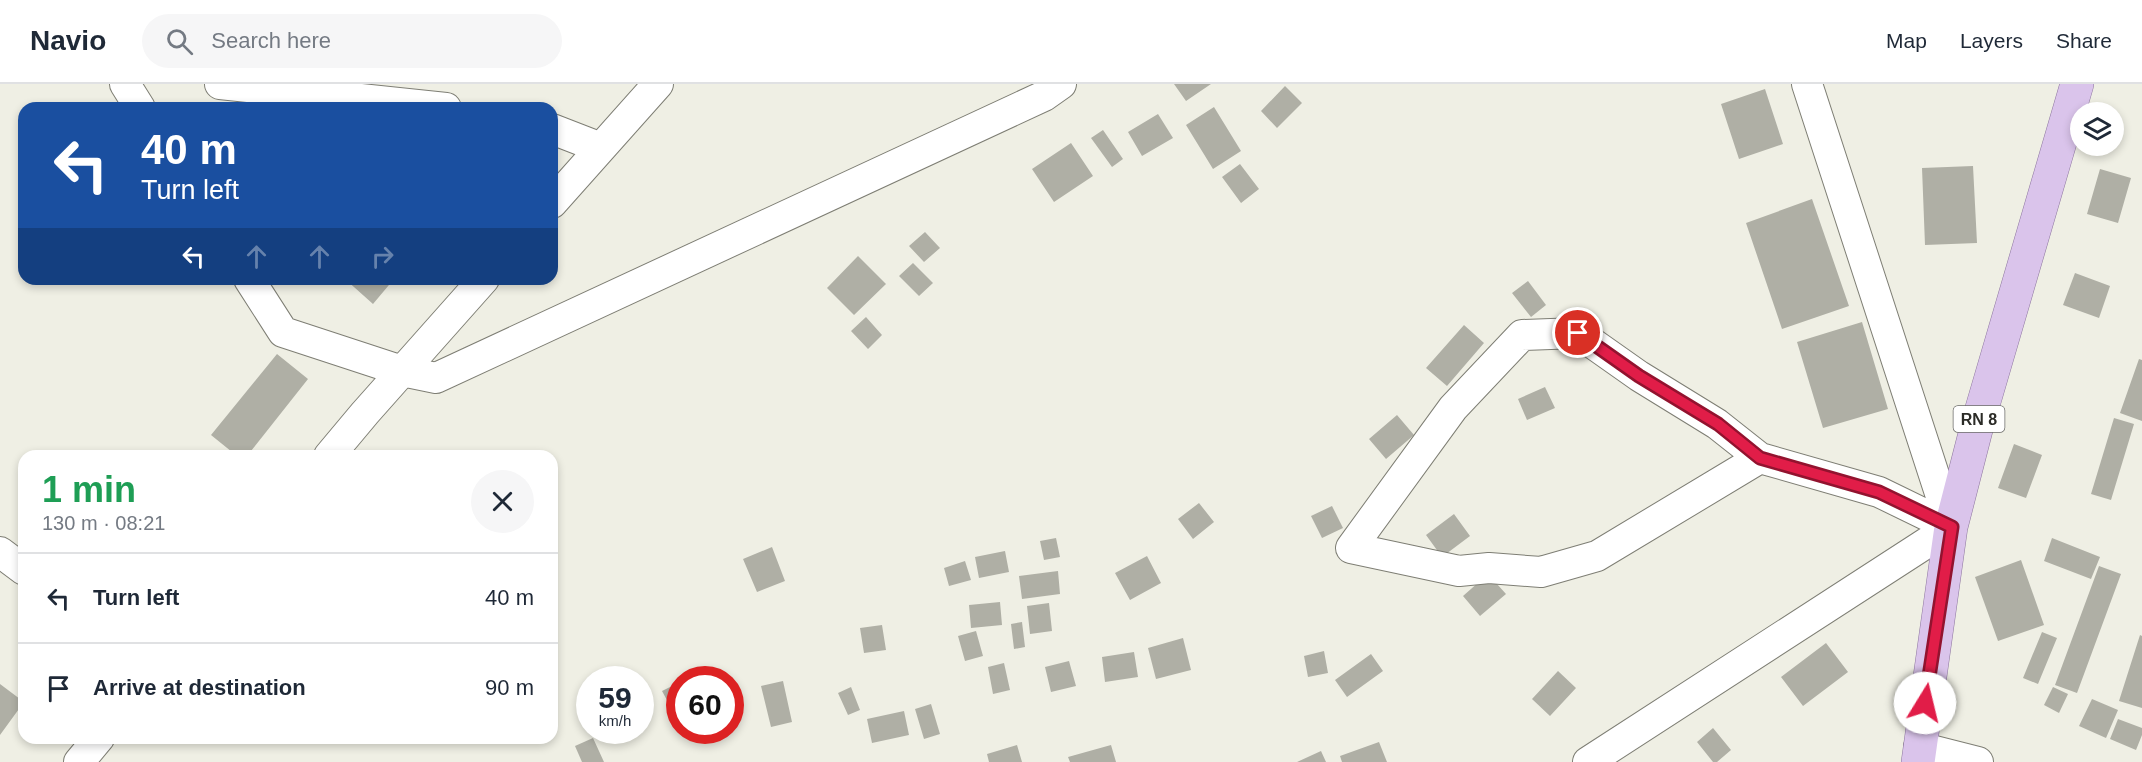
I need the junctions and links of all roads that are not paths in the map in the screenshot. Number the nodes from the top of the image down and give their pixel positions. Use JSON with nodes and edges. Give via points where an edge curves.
{"nodes":[{"id":1,"x":125,"y":84,"type":"edge"},
{"id":2,"x":219,"y":84,"type":"edge"},
{"id":3,"x":658,"y":84,"type":"edge"},
{"id":4,"x":1061,"y":84,"type":"edge"},
{"id":5,"x":1808,"y":84,"type":"edge"},
{"id":6,"x":2077,"y":84,"type":"edge"},
{"id":7,"x":136,"y":102,"type":"edge"},
{"id":8,"x":389,"y":102,"type":"edge"},
{"id":9,"x":558,"y":131,"type":"edge"},
{"id":10,"x":601,"y":148,"type":"junction"},
{"id":11,"x":558,"y":195,"type":"edge"},
{"id":12,"x":253,"y":285,"type":"edge"},
{"id":13,"x":479,"y":285,"type":"edge"},
{"id":14,"x":402,"y":371,"type":"junction"},
{"id":15,"x":334,"y":450,"type":"edge"},
{"id":16,"x":1760,"y":458,"type":"junction"},
{"id":17,"x":1952,"y":527,"type":"junction"},
{"id":18,"x":0,"y":552,"type":"edge"},
{"id":19,"x":18,"y":566,"type":"edge"},
{"id":20,"x":94,"y":744,"type":"edge"},
{"id":21,"x":1918,"y":754,"type":"edge"},
{"id":22,"x":80,"y":762,"type":"edge"},
{"id":23,"x":1588,"y":762,"type":"edge"},
{"id":24,"x":1978,"y":762,"type":"edge"}],
"edges":[{"from":1,"to":7,"type":"street"},
{"from":2,"to":8,"type":"street"},
{"from":3,"to":10,"type":"street"},
{"from":4,"to":14,"type":"street","via":[[1044,96],[436,378]]},
{"from":5,"to":17,"type":"street"},
{"from":6,"to":17,"type":"main road","number":"RN 8","via":[[1978,422]]},
{"from":9,"to":10,"type":"street"},
{"from":10,"to":11,"type":"street"},
{"from":12,"to":14,"type":"street","via":[[283,332]]},
{"from":13,"to":14,"type":"street"},
{"from":14,"to":15,"type":"street"},
{"from":16,"to":16,"type":"street","via":[[1718,424],[1578,333],[1522,336],[1453,408],[1351,548],[1460,571],[1489,568],[1541,572],[1598,556]]},
{"from":16,"to":17,"type":"street","via":[[1879,492]]},
{"from":17,"to":21,"type":"main road","number":"RN 8"},
{"from":17,"to":23,"type":"street"},
{"from":18,"to":19,"type":"street"},
{"from":20,"to":22,"type":"street"},
{"from":21,"to":24,"type":"street"}]}
